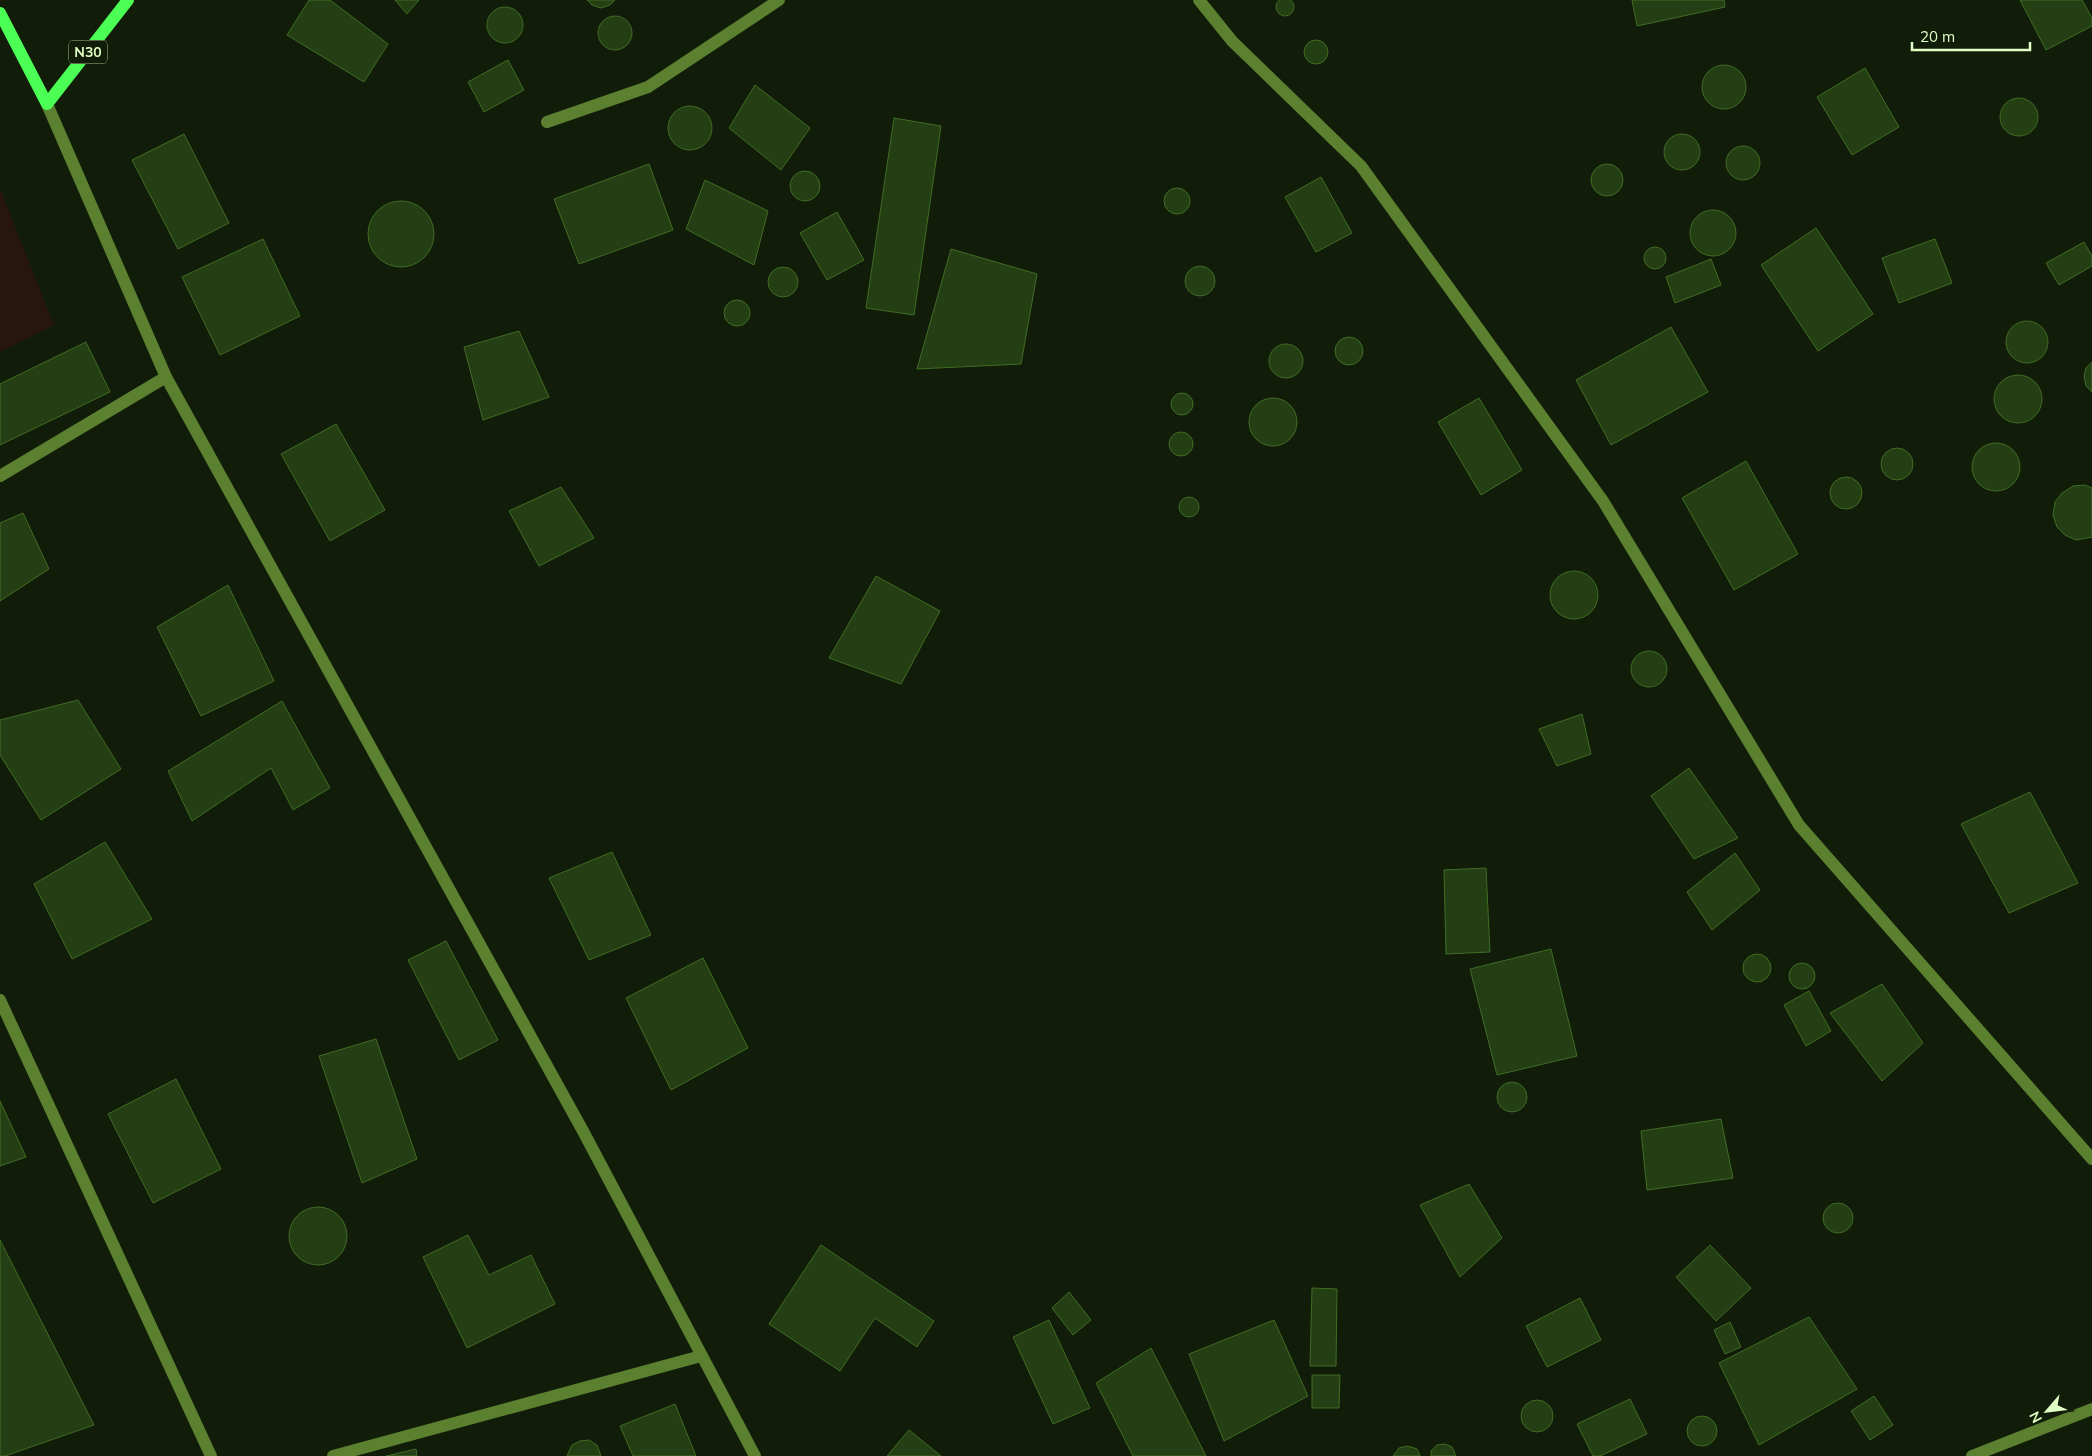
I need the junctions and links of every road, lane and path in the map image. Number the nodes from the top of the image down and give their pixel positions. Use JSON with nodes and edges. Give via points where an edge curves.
{"nodes":[{"id":1,"x":128,"y":0,"type":"edge"},
{"id":2,"x":780,"y":0,"type":"edge"},
{"id":3,"x":1199,"y":0,"type":"edge"},
{"id":4,"x":0,"y":13,"type":"edge"},
{"id":5,"x":48,"y":104,"type":"junction"},
{"id":6,"x":547,"y":122,"type":"dead end"},
{"id":7,"x":166,"y":377,"type":"junction"},
{"id":8,"x":0,"y":476,"type":"edge"},
{"id":9,"x":0,"y":1000,"type":"edge"},
{"id":10,"x":2092,"y":1160,"type":"edge"},
{"id":11,"x":701,"y":1356,"type":"junction"},
{"id":12,"x":2092,"y":1409,"type":"edge"},
{"id":13,"x":211,"y":1456,"type":"edge"},
{"id":14,"x":333,"y":1456,"type":"edge"},
{"id":15,"x":755,"y":1456,"type":"edge"},
{"id":16,"x":1972,"y":1456,"type":"edge"}],
"edges":[{"from":1,"to":5,"type":"main road","number":"N30"},
{"from":2,"to":6,"type":"street","via":[[648,87]]},
{"from":3,"to":10,"type":"street","via":[[1232,41],[1361,166],[1603,501],[1799,825]]},
{"from":4,"to":5,"type":"main road"},
{"from":5,"to":7,"type":"street"},
{"from":7,"to":8,"type":"street"},
{"from":7,"to":11,"type":"street","via":[[583,1130]]},
{"from":9,"to":13,"type":"street"},
{"from":11,"to":14,"type":"street"},
{"from":11,"to":15,"type":"street"},
{"from":12,"to":16,"type":"street"}]}
